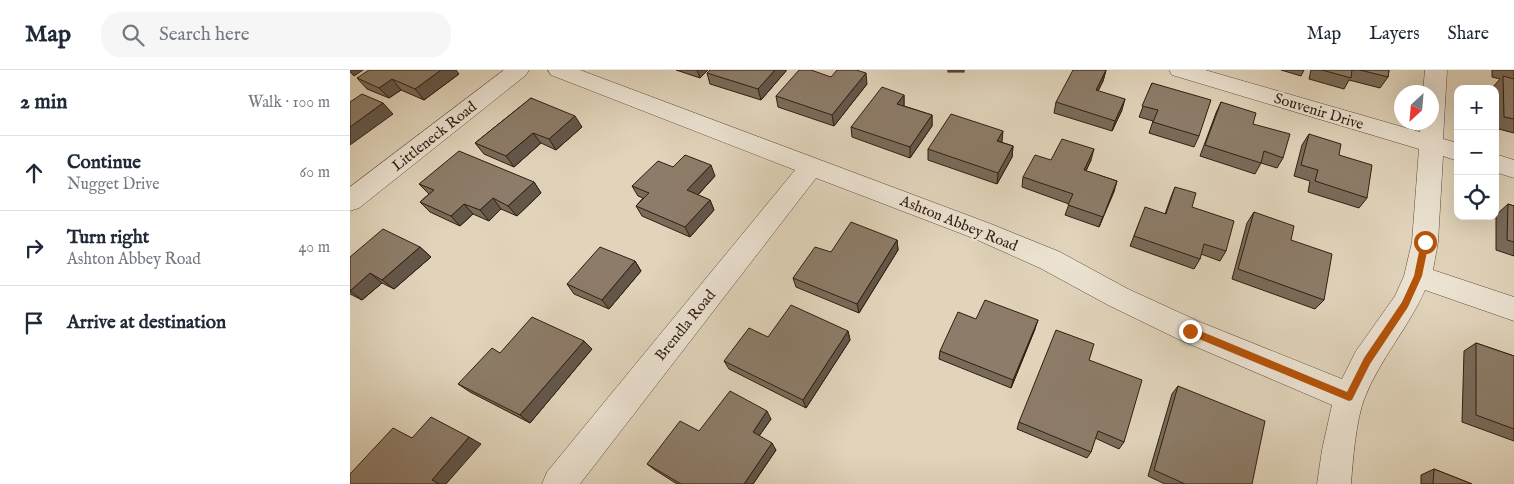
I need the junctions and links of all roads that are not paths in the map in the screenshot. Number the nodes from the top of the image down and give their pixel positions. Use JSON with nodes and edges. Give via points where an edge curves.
{"nodes":[{"id":1,"x":518,"y":70,"type":"edge"},
{"id":2,"x":560,"y":70,"type":"edge"},
{"id":3,"x":1180,"y":70,"type":"edge"},
{"id":4,"x":1436,"y":70,"type":"edge"},
{"id":5,"x":1431,"y":144,"type":"junction"},
{"id":6,"x":1454,"y":151,"type":"edge"},
{"id":7,"x":1499,"y":164,"type":"edge"},
{"id":8,"x":812,"y":166,"type":"junction"},
{"id":9,"x":1514,"y":169,"type":"edge"},
{"id":10,"x":350,"y":201,"type":"edge"},
{"id":11,"x":1418,"y":276,"type":"junction"},
{"id":12,"x":1514,"y":309,"type":"edge"},
{"id":13,"x":1349,"y":397,"type":"junction"},
{"id":14,"x":559,"y":484,"type":"edge"},
{"id":15,"x":1334,"y":484,"type":"edge"}],
"edges":[{"from":1,"to":10,"type":"street","name":"Littleneck Road"},
{"from":2,"to":8,"type":"street","name":"Ashton Abbey Road"},
{"from":3,"to":5,"type":"street","name":"Souvenir Drive"},
{"from":4,"to":5,"type":"street"},
{"from":5,"to":6,"type":"street","name":"Souvenir Drive"},
{"from":5,"to":11,"type":"street","via":[[1425,242]]},
{"from":7,"to":9,"type":"street"},
{"from":8,"to":13,"type":"street","name":"Ashton Abbey Road","via":[[991,234],[1190,331]]},
{"from":8,"to":14,"type":"street","name":"Brendla Road"},
{"from":11,"to":12,"type":"street"},
{"from":11,"to":13,"type":"street","via":[[1405,304],[1367,361]]},
{"from":13,"to":15,"type":"street"}]}
